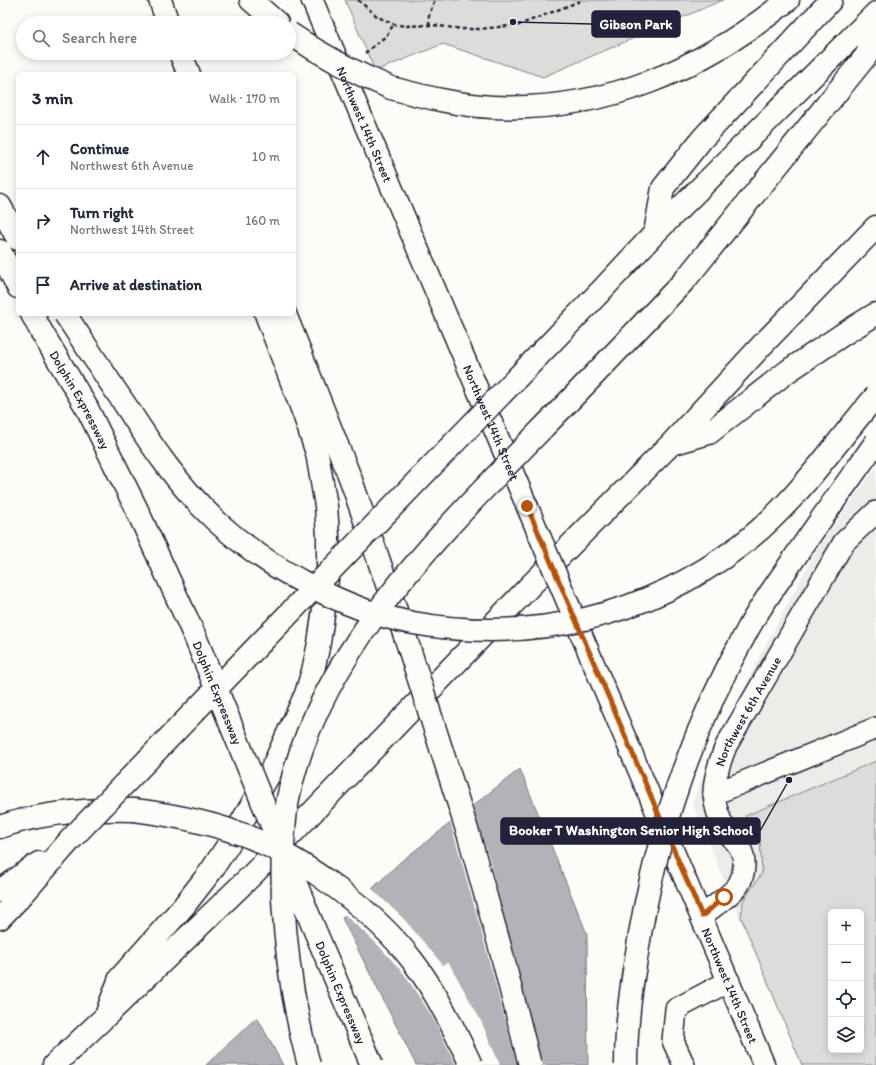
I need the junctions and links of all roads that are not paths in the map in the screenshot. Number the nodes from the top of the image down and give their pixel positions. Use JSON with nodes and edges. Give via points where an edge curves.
{"nodes":[{"id":1,"x":160,"y":0,"type":"edge"},
{"id":2,"x":251,"y":0,"type":"edge"},
{"id":3,"x":312,"y":0,"type":"edge"},
{"id":4,"x":788,"y":0,"type":"edge"},
{"id":5,"x":830,"y":0,"type":"edge"},
{"id":6,"x":876,"y":13,"type":"edge"},
{"id":7,"x":166,"y":16,"type":"edge"},
{"id":8,"x":269,"y":16,"type":"edge"},
{"id":9,"x":876,"y":35,"type":"edge"},
{"id":10,"x":296,"y":37,"type":"edge"},
{"id":11,"x":179,"y":60,"type":"edge"},
{"id":12,"x":182,"y":60,"type":"edge"},
{"id":13,"x":178,"y":72,"type":"edge"},
{"id":14,"x":188,"y":72,"type":"edge"},
{"id":15,"x":0,"y":206,"type":"edge"},
{"id":16,"x":876,"y":227,"type":"edge"},
{"id":17,"x":16,"y":235,"type":"edge"},
{"id":18,"x":650,"y":238,"type":"junction"},
{"id":19,"x":0,"y":251,"type":"edge"},
{"id":20,"x":16,"y":283,"type":"edge"},
{"id":21,"x":876,"y":314,"type":"edge"},
{"id":22,"x":66,"y":316,"type":"edge"},
{"id":23,"x":267,"y":316,"type":"edge"},
{"id":24,"x":286,"y":316,"type":"edge"},
{"id":25,"x":37,"y":322,"type":"edge"},
{"id":26,"x":876,"y":396,"type":"edge"},
{"id":27,"x":876,"y":442,"type":"edge"},
{"id":28,"x":671,"y":444,"type":"junction"},
{"id":29,"x":876,"y":512,"type":"edge"},
{"id":30,"x":876,"y":728,"type":"edge"},
{"id":31,"x":714,"y":794,"type":"junction"},
{"id":32,"x":0,"y":826,"type":"edge"},
{"id":33,"x":72,"y":838,"type":"junction"},
{"id":34,"x":0,"y":891,"type":"edge"},
{"id":35,"x":702,"y":916,"type":"junction"},
{"id":36,"x":0,"y":918,"type":"edge"},
{"id":37,"x":729,"y":981,"type":"junction"},
{"id":38,"x":105,"y":1017,"type":"junction"},
{"id":39,"x":54,"y":1065,"type":"edge"},
{"id":40,"x":309,"y":1065,"type":"edge"},
{"id":41,"x":372,"y":1065,"type":"edge"},
{"id":42,"x":470,"y":1065,"type":"edge"},
{"id":43,"x":530,"y":1065,"type":"edge"},
{"id":44,"x":626,"y":1065,"type":"edge"},
{"id":45,"x":684,"y":1065,"type":"edge"},
{"id":46,"x":764,"y":1065,"type":"edge"}],
"edges":[{"from":1,"to":7,"type":"highway"},
{"from":2,"to":8,"type":"highway"},
{"from":3,"to":35,"type":"street","name":"Northwest 14th Street","bridge":true},
{"from":4,"to":10,"type":"highway","bridge":true,"via":[[747,30],[673,73],[618,93],[552,106],[522,108],[460,104],[391,88],[331,60]]},
{"from":5,"to":18,"type":"highway","via":[[702,139],[663,188]]},
{"from":6,"to":18,"type":"highway"},
{"from":9,"to":40,"type":"highway","bridge":true,"via":[[866,56],[685,280],[442,534],[383,605],[333,681],[310,728],[292,785],[286,811],[282,860],[289,962]]},
{"from":11,"to":13,"type":"highway"},
{"from":12,"to":14,"type":"highway"},
{"from":15,"to":17,"type":"highway"},
{"from":16,"to":28,"type":"highway"},
{"from":18,"to":33,"type":"highway","bridge":true},
{"from":19,"to":20,"type":"highway"},
{"from":21,"to":28,"type":"highway","via":[[788,371],[709,433]]},
{"from":22,"to":26,"type":"highway","bridge":true,"via":[[164,462],[189,494],[240,541],[282,570],[352,605],[406,622],[443,627],[509,630],[570,623],[612,612],[676,586],[740,546],[766,523],[798,492]]},
{"from":23,"to":38,"type":"highway","via":[[317,453],[326,506],[328,567],[325,602],[313,671],[306,694],[276,760],[232,839],[183,907],[120,978]]},
{"from":24,"to":43,"type":"highway","bridge":true,"via":[[351,480],[409,648],[469,836]]},
{"from":25,"to":41,"type":"highway","name":"Dolphin Expressway","bridge":true,"via":[[87,408],[187,619]]},
{"from":27,"to":44,"type":"highway","bridge":true,"via":[[748,628],[700,730],[678,786],[656,855],[641,924],[630,1000]]},
{"from":28,"to":38,"type":"highway","via":[[530,586],[253,874]]},
{"from":29,"to":31,"type":"street","name":"Northwest 6th Avenue","via":[[844,542],[730,740],[719,762]]},
{"from":30,"to":31,"type":"street"},
{"from":31,"to":35,"type":"street","name":"Northwest 6th Avenue","via":[[720,820],[740,849],[745,865],[744,874],[734,891]]},
{"from":32,"to":42,"type":"highway","bridge":true,"via":[[67,812],[134,810],[210,824],[251,837],[284,854],[339,890],[390,936],[412,960],[435,995]]},
{"from":33,"to":34,"type":"highway"},
{"from":33,"to":36,"type":"highway"},
{"from":35,"to":37,"type":"street","name":"Northwest 14th Street"},
{"from":37,"to":45,"type":"street","via":[[676,1009],[673,1041]]},
{"from":37,"to":46,"type":"street","name":"Northwest 14th Street"},
{"from":38,"to":39,"type":"highway"}]}
